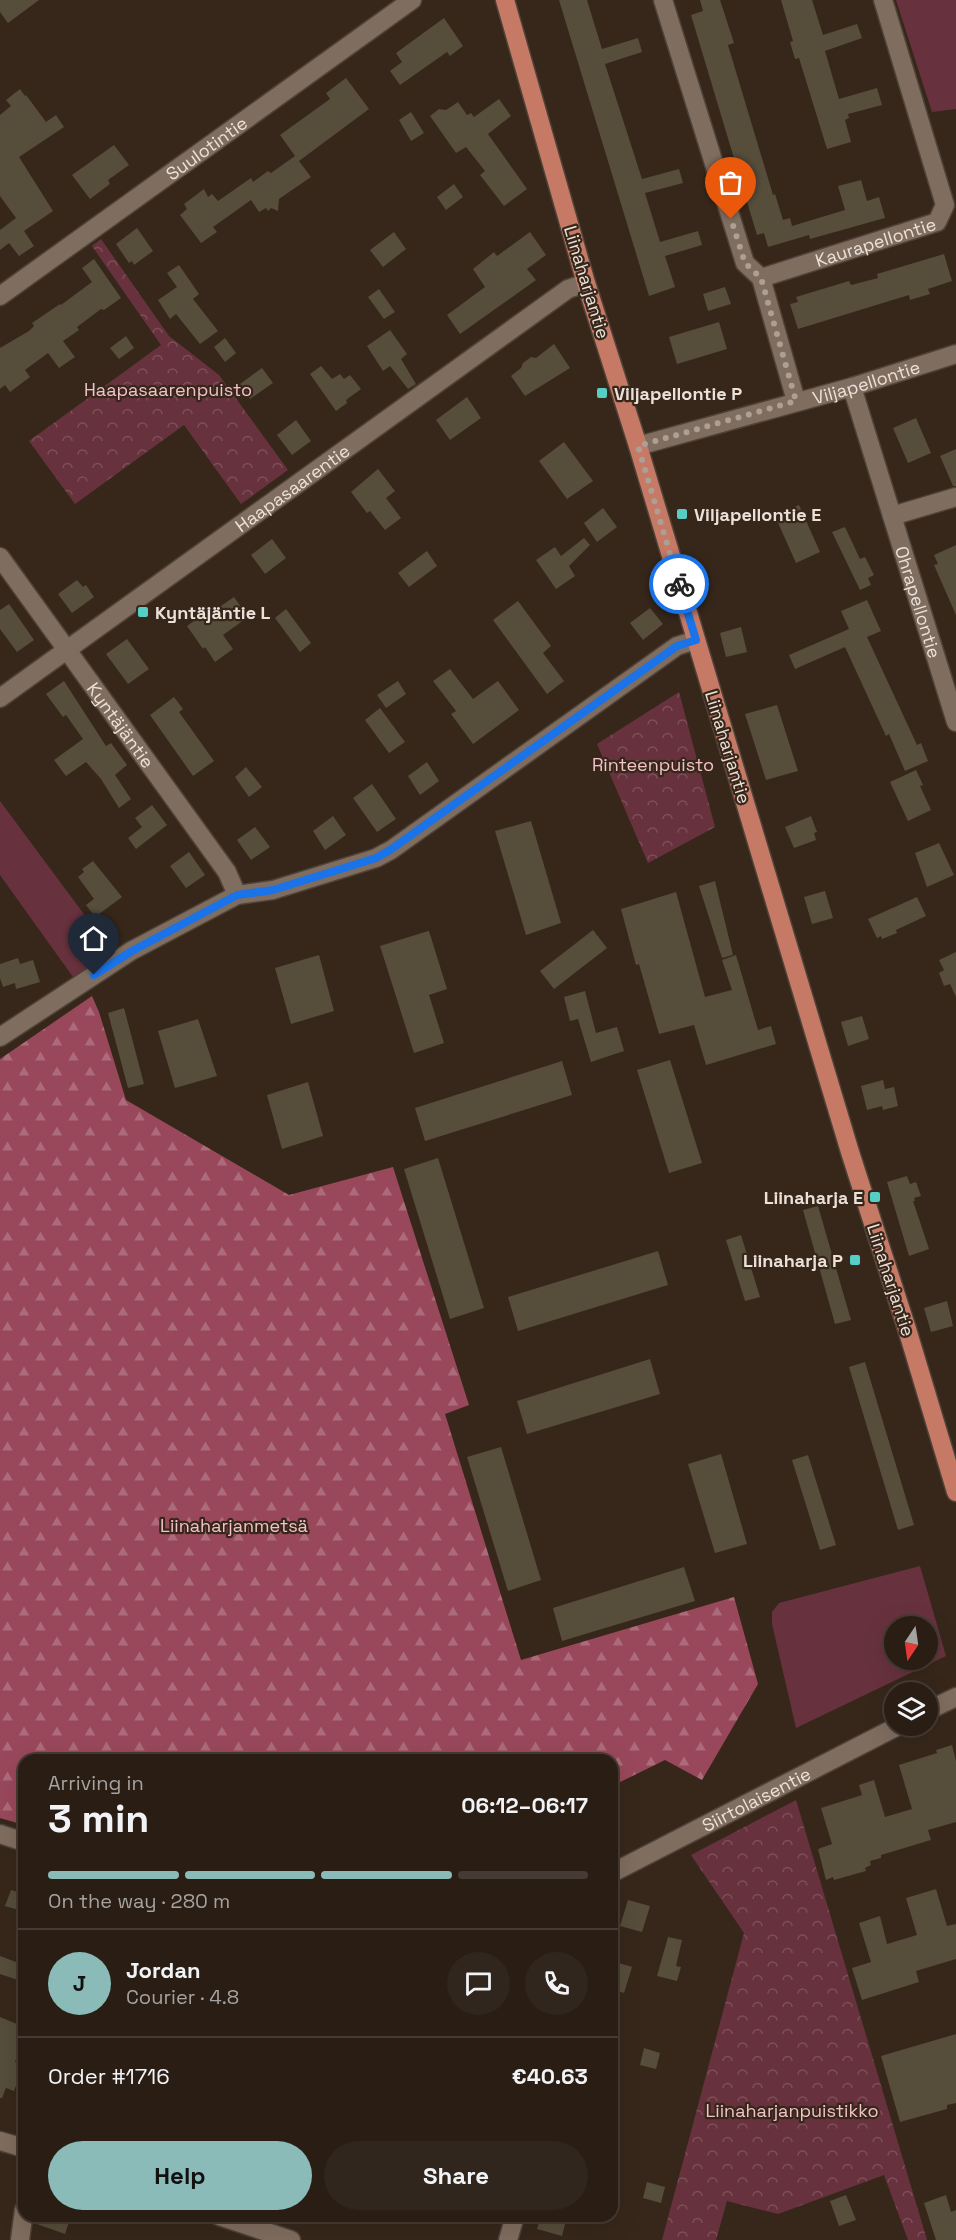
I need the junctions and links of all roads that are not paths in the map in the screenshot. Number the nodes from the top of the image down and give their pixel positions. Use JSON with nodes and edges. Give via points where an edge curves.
{"nodes":[{"id":1,"x":412,"y":0,"type":"edge"},
{"id":2,"x":505,"y":0,"type":"edge"},
{"id":3,"x":663,"y":0,"type":"edge"},
{"id":4,"x":883,"y":0,"type":"edge"},
{"id":5,"x":761,"y":278,"type":"junction"},
{"id":6,"x":586,"y":283,"type":"junction"},
{"id":7,"x":0,"y":296,"type":"edge"},
{"id":8,"x":956,"y":354,"type":"edge"},
{"id":9,"x":852,"y":387,"type":"junction"},
{"id":10,"x":796,"y":401,"type":"junction"},
{"id":11,"x":638,"y":446,"type":"junction"},
{"id":12,"x":956,"y":497,"type":"edge"},
{"id":13,"x":892,"y":516,"type":"junction"},
{"id":14,"x":0,"y":557,"type":"edge"},
{"id":15,"x":696,"y":640,"type":"junction"},
{"id":16,"x":66,"y":650,"type":"junction"},
{"id":17,"x":0,"y":698,"type":"edge"},
{"id":18,"x":956,"y":722,"type":"edge"},
{"id":19,"x":237,"y":895,"type":"junction"},
{"id":20,"x":0,"y":1036,"type":"edge"},
{"id":21,"x":956,"y":1492,"type":"edge"},
{"id":22,"x":956,"y":1697,"type":"edge"},
{"id":23,"x":938,"y":1706,"type":"edge"},
{"id":24,"x":884,"y":1733,"type":"edge"},
{"id":25,"x":0,"y":1834,"type":"edge"},
{"id":26,"x":18,"y":1840,"type":"edge"},
{"id":27,"x":618,"y":1870,"type":"edge"},
{"id":28,"x":0,"y":2140,"type":"edge"},
{"id":29,"x":18,"y":2146,"type":"edge"},
{"id":30,"x":22,"y":2222,"type":"edge"},
{"id":31,"x":240,"y":2222,"type":"edge"},
{"id":32,"x":513,"y":2222,"type":"edge"},
{"id":33,"x":264,"y":2229,"type":"edge"},
{"id":34,"x":20,"y":2240,"type":"edge"},
{"id":35,"x":291,"y":2240,"type":"edge"},
{"id":36,"x":508,"y":2240,"type":"edge"}],
"edges":[{"from":1,"to":7,"type":"street","name":"Suulotintie"},
{"from":2,"to":6,"type":"main road","name":"Liinaharjantie"},
{"from":3,"to":5,"type":"street","via":[[745,263]]},
{"from":4,"to":5,"type":"street","name":"Kaurapellontie","via":[[945,205],[937,222]]},
{"from":5,"to":10,"type":"street"},
{"from":6,"to":11,"type":"main road","name":"Liinaharjantie"},
{"from":6,"to":16,"type":"street","name":"Haapasaarentie","via":[[568,289]]},
{"from":8,"to":9,"type":"street","name":"Viljapellontie"},
{"from":9,"to":10,"type":"street","name":"Viljapellontie"},
{"from":9,"to":13,"type":"street","name":"Ohrapellontie"},
{"from":10,"to":11,"type":"street","name":"Viljapellontie"},
{"from":11,"to":15,"type":"main road","name":"Liinaharjantie"},
{"from":12,"to":13,"type":"street"},
{"from":13,"to":18,"type":"street","name":"Ohrapellontie"},
{"from":14,"to":16,"type":"street","name":"Kyntäjäntie"},
{"from":15,"to":19,"type":"street","via":[[677,646],[376,858],[273,890]]},
{"from":15,"to":21,"type":"main road","name":"Liinaharjantie"},
{"from":16,"to":17,"type":"street","name":"Haapasaarentie"},
{"from":16,"to":19,"type":"street","name":"Kyntäjäntie","via":[[226,872]]},
{"from":19,"to":20,"type":"street","via":[[132,951]]},
{"from":22,"to":23,"type":"street"},
{"from":24,"to":27,"type":"street","name":"Siirtolaisentie"},
{"from":25,"to":26,"type":"street"},
{"from":28,"to":29,"type":"street"},
{"from":30,"to":34,"type":"street"},
{"from":31,"to":33,"type":"street"},
{"from":32,"to":36,"type":"street"},
{"from":33,"to":35,"type":"street"}]}
